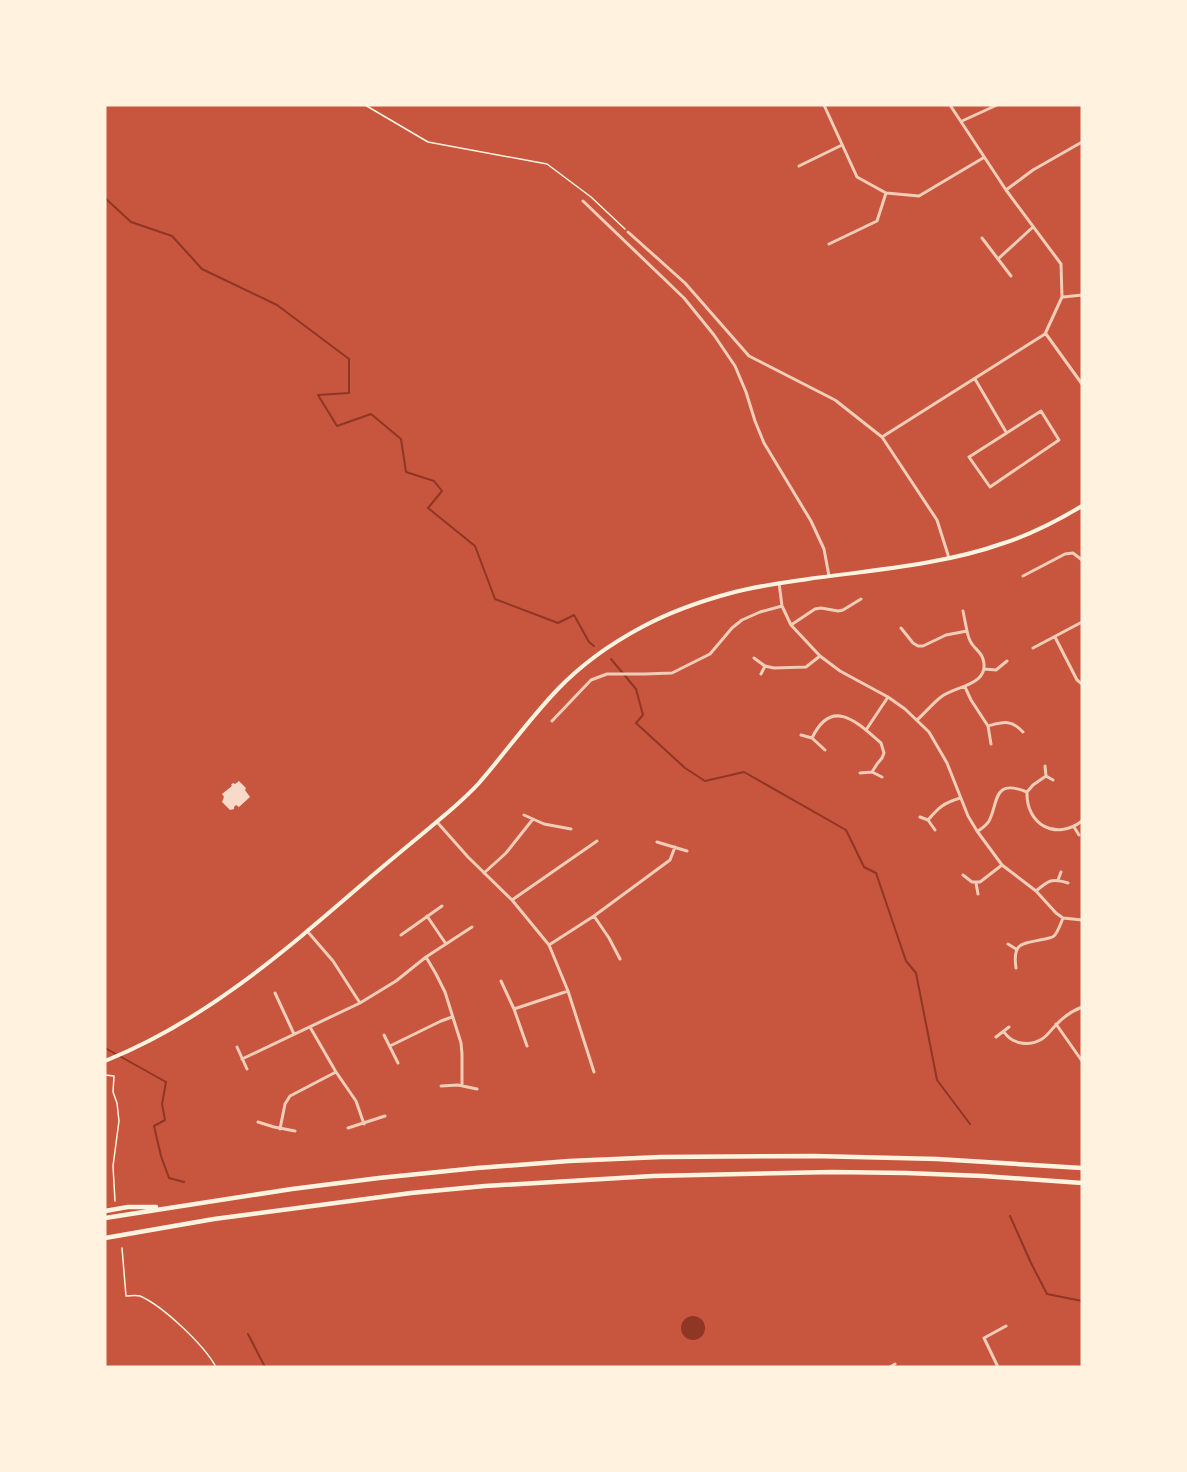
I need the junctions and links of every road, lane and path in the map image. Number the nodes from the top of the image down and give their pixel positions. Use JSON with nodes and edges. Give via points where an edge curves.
{"nodes":[{"id":1,"x":365,"y":105,"type":"edge"},
{"id":2,"x":824,"y":105,"type":"edge"},
{"id":3,"x":950,"y":105,"type":"edge"},
{"id":4,"x":997,"y":105,"type":"edge"},
{"id":5,"x":962,"y":122,"type":"junction"},
{"id":6,"x":1082,"y":142,"type":"edge"},
{"id":7,"x":842,"y":145,"type":"junction"},
{"id":8,"x":984,"y":158,"type":"junction"},
{"id":9,"x":799,"y":166,"type":"dead end"},
{"id":10,"x":1006,"y":190,"type":"junction"},
{"id":11,"x":886,"y":193,"type":"junction"},
{"id":12,"x":583,"y":201,"type":"dead end"},
{"id":13,"x":1033,"y":227,"type":"junction"},
{"id":14,"x":628,"y":232,"type":"joint"},
{"id":15,"x":982,"y":238,"type":"dead end"},
{"id":16,"x":830,"y":244,"type":"dead end"},
{"id":17,"x":998,"y":259,"type":"junction"},
{"id":18,"x":1011,"y":276,"type":"dead end"},
{"id":19,"x":1082,"y":295,"type":"edge"},
{"id":20,"x":1062,"y":297,"type":"junction"},
{"id":21,"x":1046,"y":334,"type":"junction"},
{"id":22,"x":975,"y":379,"type":"junction"},
{"id":23,"x":1082,"y":384,"type":"edge"},
{"id":24,"x":1006,"y":433,"type":"junction"},
{"id":25,"x":882,"y":437,"type":"junction"},
{"id":26,"x":1082,"y":506,"type":"edge"},
{"id":27,"x":949,"y":558,"type":"junction"},
{"id":28,"x":1082,"y":560,"type":"edge"},
{"id":29,"x":829,"y":576,"type":"junction"},
{"id":30,"x":1023,"y":576,"type":"dead end"},
{"id":31,"x":778,"y":583,"type":"junction"},
{"id":32,"x":861,"y":598,"type":"dead end"},
{"id":33,"x":782,"y":606,"type":"junction"},
{"id":34,"x":963,"y":611,"type":"dead end"},
{"id":35,"x":1082,"y":622,"type":"edge"},
{"id":36,"x":791,"y":626,"type":"junction"},
{"id":37,"x":901,"y":628,"type":"dead end"},
{"id":38,"x":967,"y":631,"type":"junction"},
{"id":39,"x":1055,"y":637,"type":"junction"},
{"id":40,"x":1034,"y":648,"type":"dead end"},
{"id":41,"x":820,"y":656,"type":"junction"},
{"id":42,"x":754,"y":658,"type":"dead end"},
{"id":43,"x":1007,"y":661,"type":"dead end"},
{"id":44,"x":765,"y":666,"type":"junction"},
{"id":45,"x":984,"y":669,"type":"junction"},
{"id":46,"x":761,"y":674,"type":"dead end"},
{"id":47,"x":1082,"y":684,"type":"edge"},
{"id":48,"x":965,"y":686,"type":"junction"},
{"id":49,"x":888,"y":697,"type":"junction"},
{"id":50,"x":917,"y":720,"type":"junction"},
{"id":51,"x":552,"y":721,"type":"dead end"},
{"id":52,"x":988,"y":726,"type":"junction"},
{"id":53,"x":866,"y":730,"type":"junction"},
{"id":54,"x":1023,"y":732,"type":"dead end"},
{"id":55,"x":801,"y":735,"type":"dead end"},
{"id":56,"x":812,"y":738,"type":"junction"},
{"id":57,"x":991,"y":744,"type":"dead end"},
{"id":58,"x":825,"y":750,"type":"dead end"},
{"id":59,"x":1045,"y":766,"type":"dead end"},
{"id":60,"x":872,"y":772,"type":"junction"},
{"id":61,"x":860,"y":773,"type":"dead end"},
{"id":62,"x":1046,"y":776,"type":"junction"},
{"id":63,"x":882,"y":777,"type":"dead end"},
{"id":64,"x":1053,"y":780,"type":"dead end"},
{"id":65,"x":1027,"y":792,"type":"junction"},
{"id":66,"x":960,"y":798,"type":"junction"},
{"id":67,"x":524,"y":815,"type":"dead end"},
{"id":68,"x":920,"y":817,"type":"dead end"},
{"id":69,"x":533,"y":819,"type":"junction"},
{"id":70,"x":928,"y":820,"type":"junction"},
{"id":71,"x":1082,"y":821,"type":"edge"},
{"id":72,"x":437,"y":822,"type":"junction"},
{"id":73,"x":1074,"y":827,"type":"junction"},
{"id":74,"x":571,"y":829,"type":"dead end"},
{"id":75,"x":935,"y":830,"type":"dead end"},
{"id":76,"x":977,"y":831,"type":"junction"},
{"id":77,"x":1079,"y":835,"type":"dead end"},
{"id":78,"x":597,"y":841,"type":"dead end"},
{"id":79,"x":657,"y":842,"type":"dead end"},
{"id":80,"x":675,"y":847,"type":"junction"},
{"id":81,"x":687,"y":851,"type":"dead end"},
{"id":82,"x":1002,"y":865,"type":"junction"},
{"id":83,"x":1060,"y":872,"type":"dead end"},
{"id":84,"x":484,"y":873,"type":"junction"},
{"id":85,"x":963,"y":875,"type":"dead end"},
{"id":86,"x":1058,"y":880,"type":"junction"},
{"id":87,"x":976,"y":883,"type":"junction"},
{"id":88,"x":1068,"y":883,"type":"dead end"},
{"id":89,"x":1036,"y":891,"type":"junction"},
{"id":90,"x":978,"y":894,"type":"dead end"},
{"id":91,"x":512,"y":900,"type":"junction"},
{"id":92,"x":442,"y":906,"type":"dead end"},
{"id":93,"x":427,"y":916,"type":"junction"},
{"id":94,"x":594,"y":916,"type":"junction"},
{"id":95,"x":1063,"y":918,"type":"junction"},
{"id":96,"x":1082,"y":920,"type":"edge"},
{"id":97,"x":472,"y":927,"type":"dead end"},
{"id":98,"x":308,"y":932,"type":"junction"},
{"id":99,"x":401,"y":935,"type":"dead end"},
{"id":100,"x":446,"y":944,"type":"junction"},
{"id":101,"x":1008,"y":944,"type":"dead end"},
{"id":102,"x":549,"y":945,"type":"junction"},
{"id":103,"x":1016,"y":949,"type":"junction"},
{"id":104,"x":426,"y":957,"type":"junction"},
{"id":105,"x":620,"y":959,"type":"dead end"},
{"id":106,"x":1016,"y":968,"type":"dead end"},
{"id":107,"x":501,"y":981,"type":"dead end"},
{"id":108,"x":568,"y":991,"type":"junction"},
{"id":109,"x":274,"y":993,"type":"dead end"},
{"id":110,"x":360,"y":1003,"type":"junction"},
{"id":111,"x":1082,"y":1007,"type":"edge"},
{"id":112,"x":514,"y":1009,"type":"junction"},
{"id":113,"x":453,"y":1017,"type":"junction"},
{"id":114,"x":1056,"y":1024,"type":"junction"},
{"id":115,"x":309,"y":1027,"type":"junction"},
{"id":116,"x":1010,"y":1028,"type":"dead end"},
{"id":117,"x":1004,"y":1032,"type":"junction"},
{"id":118,"x":294,"y":1034,"type":"junction"},
{"id":119,"x":384,"y":1035,"type":"dead end"},
{"id":120,"x":996,"y":1037,"type":"dead end"},
{"id":121,"x":390,"y":1046,"type":"junction"},
{"id":122,"x":527,"y":1046,"type":"dead end"},
{"id":123,"x":237,"y":1047,"type":"dead end"},
{"id":124,"x":242,"y":1059,"type":"junction"},
{"id":125,"x":105,"y":1061,"type":"edge"},
{"id":126,"x":1082,"y":1061,"type":"edge"},
{"id":127,"x":398,"y":1063,"type":"dead end"},
{"id":128,"x":247,"y":1069,"type":"dead end"},
{"id":129,"x":336,"y":1072,"type":"junction"},
{"id":130,"x":594,"y":1072,"type":"dead end"},
{"id":131,"x":105,"y":1075,"type":"edge"},
{"id":132,"x":462,"y":1085,"type":"junction"},
{"id":133,"x":441,"y":1086,"type":"dead end"},
{"id":134,"x":477,"y":1089,"type":"dead end"},
{"id":135,"x":385,"y":1116,"type":"dead end"},
{"id":136,"x":258,"y":1122,"type":"dead end"},
{"id":137,"x":364,"y":1124,"type":"junction"},
{"id":138,"x":280,"y":1128,"type":"junction"},
{"id":139,"x":348,"y":1128,"type":"dead end"},
{"id":140,"x":295,"y":1131,"type":"dead end"},
{"id":141,"x":1082,"y":1168,"type":"edge"},
{"id":142,"x":1082,"y":1183,"type":"edge"},
{"id":143,"x":115,"y":1201,"type":"dead end"},
{"id":144,"x":171,"y":1207,"type":"junction"},
{"id":145,"x":105,"y":1211,"type":"edge"},
{"id":146,"x":105,"y":1218,"type":"edge"},
{"id":147,"x":105,"y":1238,"type":"edge"},
{"id":148,"x":122,"y":1248,"type":"dead end"},
{"id":149,"x":1006,"y":1326,"type":"dead end"},
{"id":150,"x":895,"y":1364,"type":"dead end"},
{"id":151,"x":216,"y":1367,"type":"edge"},
{"id":152,"x":890,"y":1367,"type":"edge"},
{"id":153,"x":998,"y":1367,"type":"edge"}],
"edges":[{"from":1,"to":14,"type":"path","via":[[428,142],[547,164],[591,196]]},
{"from":2,"to":7,"type":"street"},
{"from":3,"to":5,"type":"street"},
{"from":4,"to":5,"type":"street"},
{"from":5,"to":8,"type":"street"},
{"from":6,"to":10,"type":"street"},
{"from":7,"to":9,"type":"street"},
{"from":7,"to":11,"type":"street","via":[[857,177]]},
{"from":8,"to":10,"type":"street"},
{"from":8,"to":11,"type":"street","via":[[919,196]]},
{"from":10,"to":13,"type":"street"},
{"from":11,"to":16,"type":"street","via":[[877,221]]},
{"from":12,"to":29,"type":"street","via":[[684,298],[735,366],[764,442],[824,549]]},
{"from":13,"to":17,"type":"street"},
{"from":13,"to":20,"type":"street","via":[[1061,264]]},
{"from":14,"to":25,"type":"street","via":[[684,283],[749,356],[835,400]]},
{"from":15,"to":17,"type":"street"},
{"from":17,"to":18,"type":"street"},
{"from":19,"to":20,"type":"street"},
{"from":20,"to":21,"type":"street"},
{"from":21,"to":22,"type":"street"},
{"from":21,"to":23,"type":"street"},
{"from":22,"to":24,"type":"street"},
{"from":22,"to":25,"type":"street"},
{"from":24,"to":24,"type":"street","via":[[969,457],[990,487],[1059,440],[1041,411]]},
{"from":25,"to":27,"type":"street","via":[[937,520]]},
{"from":26,"to":27,"type":"main road","via":[[1003,544]]},
{"from":27,"to":29,"type":"main road"},
{"from":28,"to":30,"type":"street","via":[[1069,552]]},
{"from":29,"to":31,"type":"main road"},
{"from":31,"to":33,"type":"street"},
{"from":31,"to":72,"type":"main road","via":[[732,592],[685,608],[616,642],[560,687],[478,784]]},
{"from":32,"to":36,"type":"street","via":[[843,610],[815,609]]},
{"from":33,"to":36,"type":"street"},
{"from":33,"to":51,"type":"street","via":[[742,620],[710,654],[672,672],[607,674],[591,680]]},
{"from":34,"to":38,"type":"street"},
{"from":35,"to":39,"type":"street"},
{"from":36,"to":41,"type":"street"},
{"from":37,"to":38,"type":"street","via":[[918,646]]},
{"from":38,"to":45,"type":"street","via":[[972,645],[981,654]]},
{"from":39,"to":40,"type":"street"},
{"from":39,"to":47,"type":"street"},
{"from":41,"to":44,"type":"street","via":[[806,667]]},
{"from":41,"to":49,"type":"street"},
{"from":42,"to":44,"type":"street"},
{"from":43,"to":45,"type":"street","via":[[996,670]]},
{"from":44,"to":46,"type":"street"},
{"from":45,"to":48,"type":"street","via":[[979,678]]},
{"from":48,"to":50,"type":"street","via":[[942,697]]},
{"from":48,"to":52,"type":"street"},
{"from":49,"to":50,"type":"street"},
{"from":49,"to":53,"type":"street"},
{"from":50,"to":66,"type":"street","via":[[936,743]]},
{"from":52,"to":54,"type":"street","via":[[1006,722]]},
{"from":52,"to":57,"type":"street"},
{"from":53,"to":56,"type":"street","via":[[852,719],[834,716],[821,723]]},
{"from":53,"to":60,"type":"street","via":[[883,748],[882,758]]},
{"from":55,"to":56,"type":"street"},
{"from":56,"to":58,"type":"street"},
{"from":59,"to":62,"type":"street"},
{"from":60,"to":61,"type":"street"},
{"from":60,"to":63,"type":"street"},
{"from":62,"to":64,"type":"street"},
{"from":62,"to":65,"type":"street"},
{"from":65,"to":73,"type":"street","via":[[1027,806],[1043,826],[1053,830]]},
{"from":65,"to":76,"type":"street","via":[[1011,788],[1001,791],[990,819]]},
{"from":66,"to":70,"type":"street","via":[[945,803]]},
{"from":66,"to":76,"type":"street"},
{"from":67,"to":69,"type":"street"},
{"from":68,"to":70,"type":"street"},
{"from":69,"to":74,"type":"street"},
{"from":69,"to":84,"type":"street"},
{"from":70,"to":75,"type":"street"},
{"from":71,"to":73,"type":"street"},
{"from":72,"to":84,"type":"street"},
{"from":72,"to":98,"type":"main road"},
{"from":73,"to":77,"type":"street"},
{"from":76,"to":82,"type":"street"},
{"from":78,"to":91,"type":"street"},
{"from":79,"to":80,"type":"street"},
{"from":80,"to":81,"type":"street"},
{"from":80,"to":94,"type":"street","via":[[670,860]]},
{"from":82,"to":87,"type":"street"},
{"from":82,"to":89,"type":"street"},
{"from":83,"to":86,"type":"street"},
{"from":84,"to":91,"type":"street"},
{"from":85,"to":87,"type":"street"},
{"from":86,"to":88,"type":"street"},
{"from":86,"to":89,"type":"street","via":[[1050,880]]},
{"from":87,"to":90,"type":"street"},
{"from":89,"to":95,"type":"street"},
{"from":91,"to":102,"type":"street"},
{"from":92,"to":93,"type":"street"},
{"from":93,"to":99,"type":"street"},
{"from":93,"to":100,"type":"street"},
{"from":94,"to":102,"type":"street"},
{"from":94,"to":105,"type":"street"},
{"from":95,"to":96,"type":"street"},
{"from":95,"to":103,"type":"street","via":[[1055,935]]},
{"from":97,"to":100,"type":"street"},
{"from":98,"to":110,"type":"street"},
{"from":98,"to":125,"type":"main road","via":[[210,1006]]},
{"from":100,"to":104,"type":"street"},
{"from":101,"to":103,"type":"street"},
{"from":102,"to":108,"type":"street"},
{"from":103,"to":106,"type":"street"},
{"from":104,"to":110,"type":"street"},
{"from":104,"to":113,"type":"street","via":[[441,983]]},
{"from":107,"to":112,"type":"street"},
{"from":108,"to":112,"type":"street"},
{"from":108,"to":130,"type":"street"},
{"from":109,"to":118,"type":"street"},
{"from":110,"to":115,"type":"street"},
{"from":111,"to":114,"type":"street"},
{"from":112,"to":122,"type":"street"},
{"from":113,"to":121,"type":"street"},
{"from":113,"to":132,"type":"street","via":[[461,1043]]},
{"from":114,"to":117,"type":"street","via":[[1041,1039],[1029,1043],[1017,1042]]},
{"from":114,"to":126,"type":"street"},
{"from":115,"to":118,"type":"street"},
{"from":115,"to":129,"type":"street"},
{"from":116,"to":117,"type":"street"},
{"from":117,"to":120,"type":"street"},
{"from":118,"to":124,"type":"street"},
{"from":119,"to":121,"type":"street"},
{"from":121,"to":127,"type":"street"},
{"from":123,"to":124,"type":"street"},
{"from":124,"to":128,"type":"street"},
{"from":129,"to":137,"type":"street","via":[[356,1101]]},
{"from":129,"to":138,"type":"street","via":[[290,1096]]},
{"from":131,"to":143,"type":"path","via":[[114,1076],[119,1121],[113,1167]]},
{"from":132,"to":133,"type":"street"},
{"from":132,"to":134,"type":"street"},
{"from":135,"to":137,"type":"street"},
{"from":136,"to":138,"type":"street"},
{"from":137,"to":139,"type":"street"},
{"from":138,"to":140,"type":"street"},
{"from":141,"to":144,"type":"highway","via":[[814,1156],[662,1157],[390,1177]]},
{"from":142,"to":147,"type":"highway","via":[[896,1173],[653,1176],[411,1193]]},
{"from":144,"to":145,"type":"highway"},
{"from":144,"to":146,"type":"highway"},
{"from":148,"to":151,"type":"path","via":[[126,1296],[138,1295],[173,1318]]},
{"from":149,"to":153,"type":"street","via":[[984,1338]]},
{"from":150,"to":152,"type":"street"}]}
